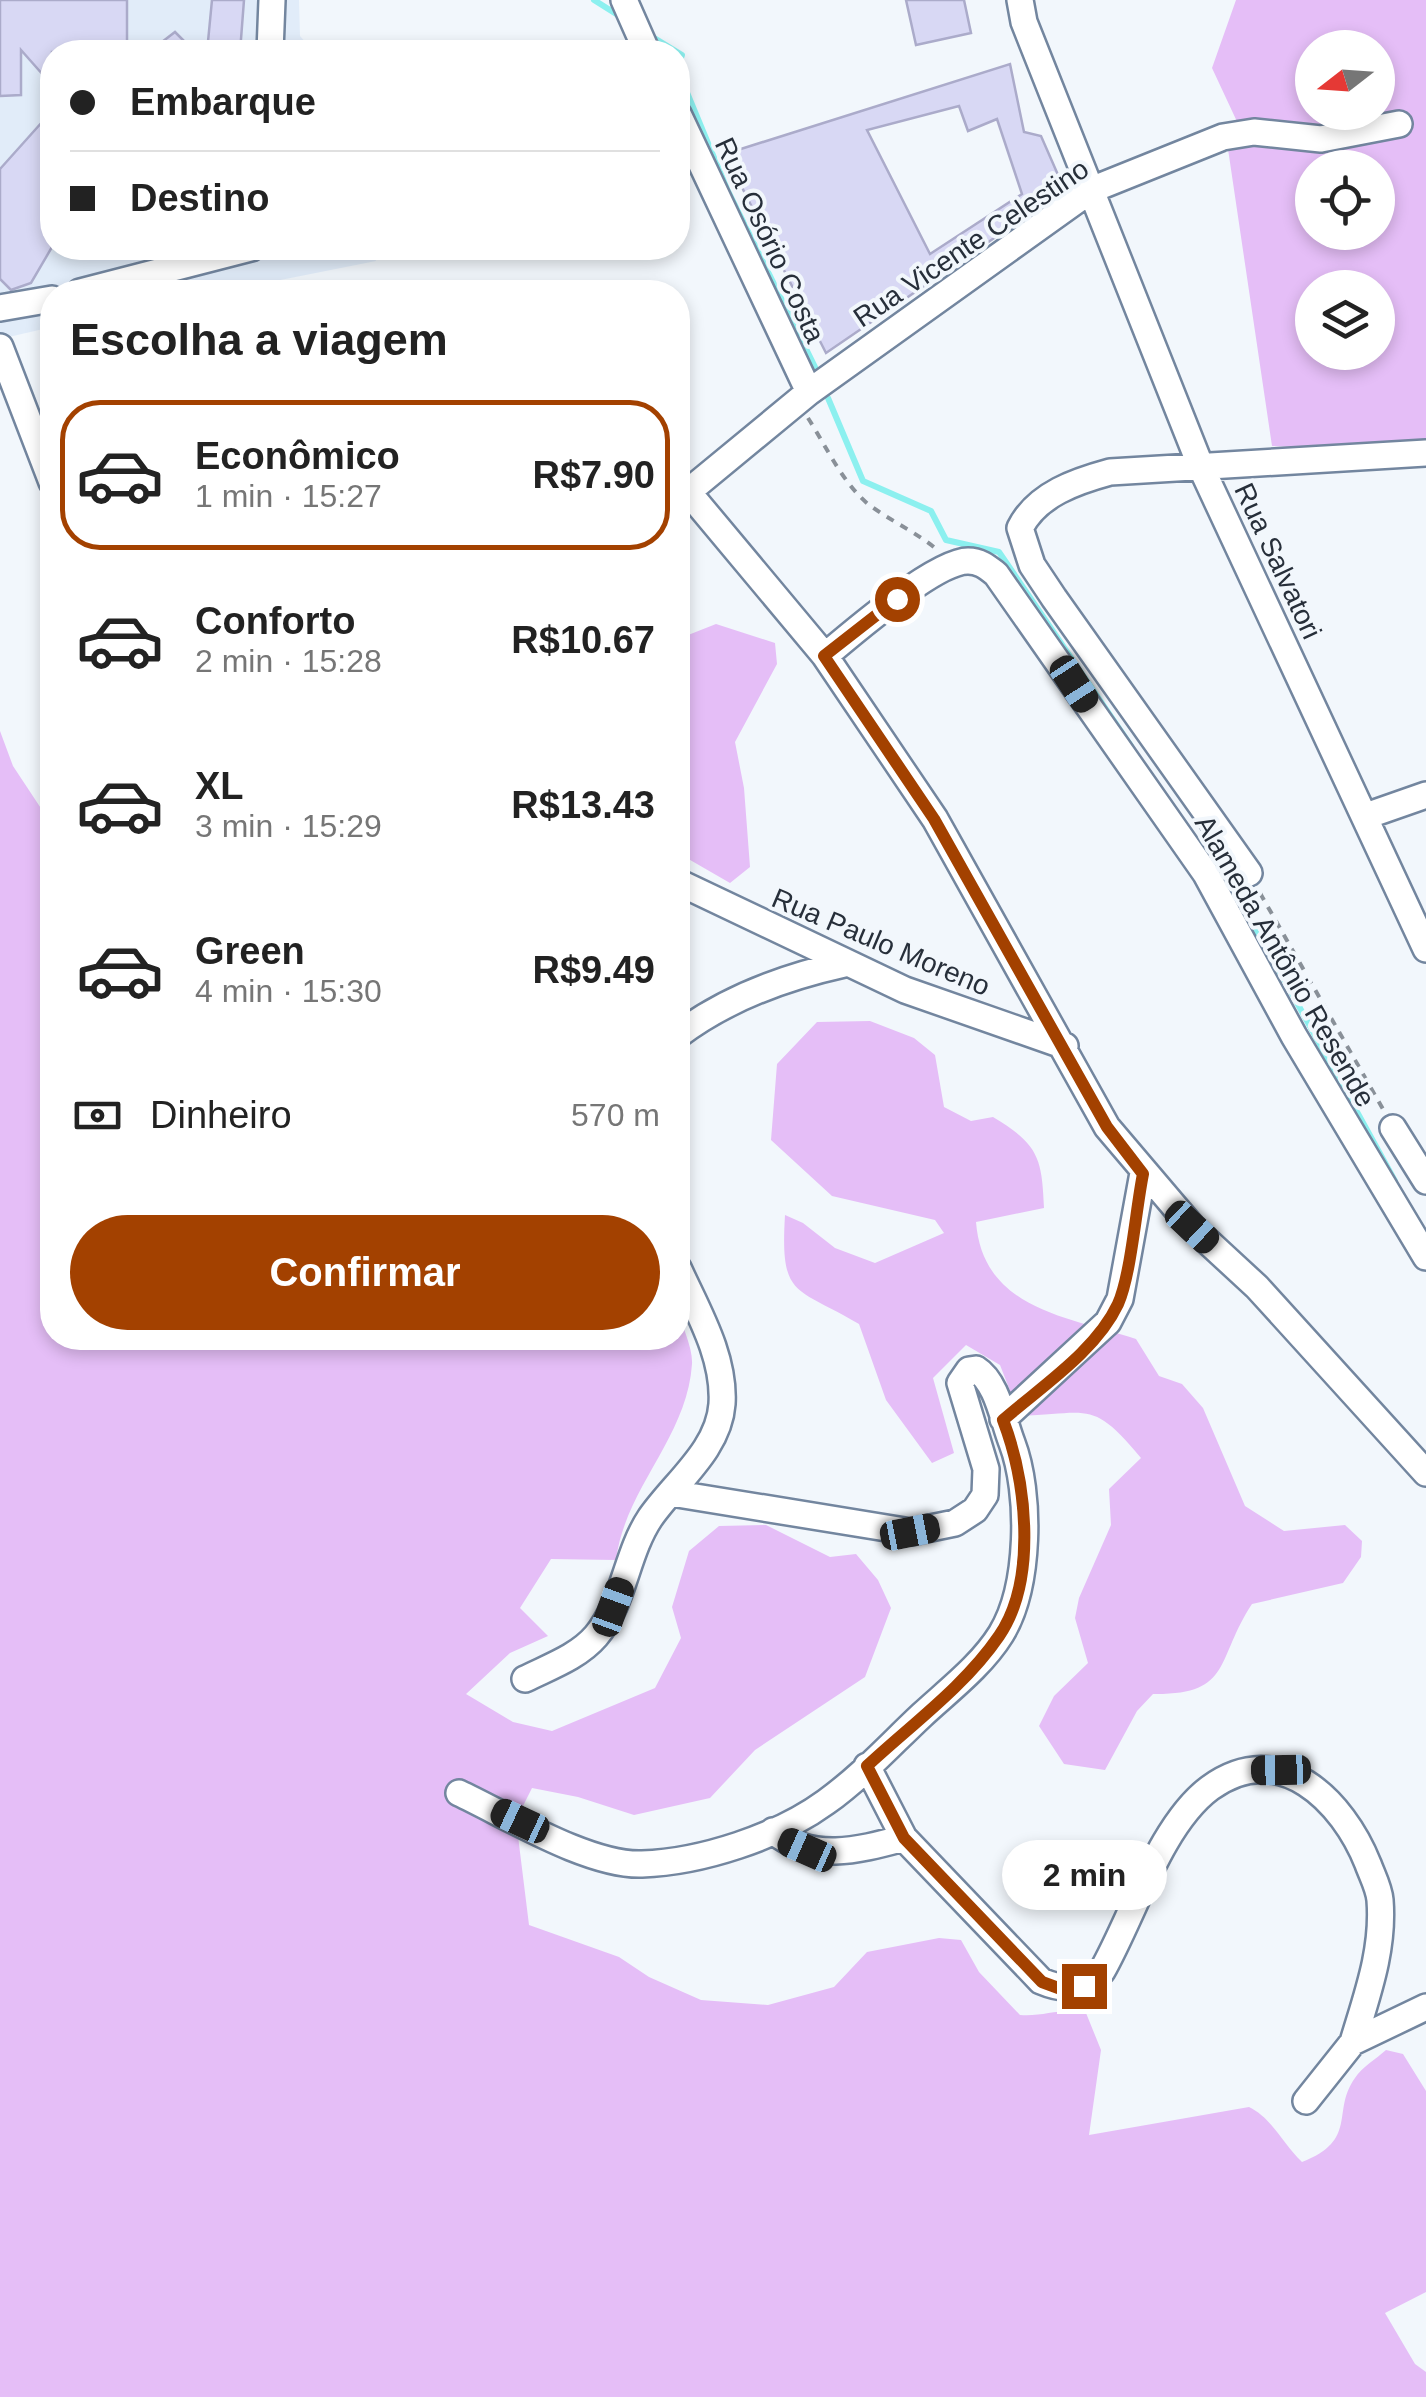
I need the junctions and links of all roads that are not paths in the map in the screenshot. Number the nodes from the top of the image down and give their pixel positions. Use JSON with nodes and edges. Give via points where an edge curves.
{"nodes":[{"id":1,"x":272,"y":0,"type":"edge"},
{"id":2,"x":624,"y":0,"type":"edge"},
{"id":3,"x":1020,"y":0,"type":"edge"},
{"id":4,"x":270,"y":40,"type":"edge"},
{"id":5,"x":640,"y":40,"type":"edge"},
{"id":6,"x":1399,"y":124,"type":"dead end"},
{"id":7,"x":690,"y":153,"type":"edge"},
{"id":8,"x":1092,"y":190,"type":"junction"},
{"id":9,"x":176,"y":260,"type":"edge"},
{"id":10,"x":116,"y":280,"type":"edge"},
{"id":11,"x":40,"y":301,"type":"edge"},
{"id":12,"x":0,"y":308,"type":"edge"},
{"id":13,"x":0,"y":346,"type":"edge"},
{"id":14,"x":803,"y":396,"type":"junction"},
{"id":15,"x":40,"y":430,"type":"edge"},
{"id":16,"x":1426,"y":453,"type":"edge"},
{"id":17,"x":1201,"y":467,"type":"junction"},
{"id":18,"x":690,"y":484,"type":"edge"},
{"id":19,"x":690,"y":501,"type":"edge"},
{"id":20,"x":824,"y":656,"type":"junction"},
{"id":21,"x":1426,"y":795,"type":"edge"},
{"id":22,"x":1366,"y":816,"type":"junction"},
{"id":23,"x":1249,"y":873,"type":"road end"},
{"id":24,"x":690,"y":888,"type":"edge"},
{"id":25,"x":1426,"y":950,"type":"edge"},
{"id":26,"x":844,"y":964,"type":"junction"},
{"id":27,"x":690,"y":1026,"type":"edge"},
{"id":28,"x":1065,"y":1046,"type":"junction"},
{"id":29,"x":1394,"y":1128,"type":"road end"},
{"id":30,"x":1143,"y":1174,"type":"junction"},
{"id":31,"x":1426,"y":1181,"type":"edge"},
{"id":32,"x":1426,"y":1257,"type":"edge"},
{"id":33,"x":690,"y":1294,"type":"edge"},
{"id":34,"x":1003,"y":1420,"type":"junction"},
{"id":35,"x":1426,"y":1473,"type":"edge"},
{"id":36,"x":671,"y":1492,"type":"junction"},
{"id":37,"x":525,"y":1679,"type":"dead end"},
{"id":38,"x":867,"y":1766,"type":"junction"},
{"id":39,"x":459,"y":1793,"type":"dead end"},
{"id":40,"x":773,"y":1831,"type":"junction"},
{"id":41,"x":904,"y":1838,"type":"junction"},
{"id":42,"x":1426,"y":2007,"type":"edge"},
{"id":43,"x":1353,"y":2042,"type":"junction"},
{"id":44,"x":1306,"y":2101,"type":"dead end"}],
"edges":[{"from":1,"to":4,"type":"street"},
{"from":2,"to":5,"type":"street"},
{"from":3,"to":8,"type":"street","name":"Rua Salvatori"},
{"from":6,"to":8,"type":"street","name":"Rua Vicente Celestino","via":[[1321,139],[1254,132],[1223,137]]},
{"from":7,"to":14,"type":"street","name":"Rua Osório Costa"},
{"from":8,"to":14,"type":"street","name":"Rua Vicente Celestino"},
{"from":8,"to":17,"type":"street","name":"Rua Salvatori"},
{"from":9,"to":10,"type":"street"},
{"from":11,"to":12,"type":"street"},
{"from":13,"to":15,"type":"street"},
{"from":14,"to":18,"type":"street","name":"Rua Vicente Celestino"},
{"from":16,"to":17,"type":"street"},
{"from":17,"to":22,"type":"street","name":"Rua Salvatori"},
{"from":17,"to":23,"type":"street","name":"Alameda Antônio Resende","via":[[1110,472],[1074,482],[1020,528],[1032,564]]},
{"from":19,"to":20,"type":"street"},
{"from":20,"to":28,"type":"street","via":[[934,819]]},
{"from":20,"to":32,"type":"street","name":"Alameda Antônio Resende","via":[[954,564],[984,565],[1004,584],[1206,874]]},
{"from":21,"to":22,"type":"street"},
{"from":22,"to":25,"type":"street","name":"Rua Salvatori"},
{"from":24,"to":26,"type":"street","name":"Rua Paulo Moreno"},
{"from":26,"to":27,"type":"street","via":[[754,991]]},
{"from":26,"to":28,"type":"street","name":"Rua Paulo Moreno"},
{"from":28,"to":30,"type":"street","via":[[1107,1127]]},
{"from":29,"to":31,"type":"street","name":"Alameda Antônio Resende"},
{"from":30,"to":34,"type":"street","via":[[1120,1299],[1108,1322]]},
{"from":30,"to":35,"type":"street","via":[[1257,1287]]},
{"from":33,"to":36,"type":"street","via":[[720,1374],[722,1408],[708,1446]]},
{"from":34,"to":36,"type":"street","via":[[989,1381],[969,1370],[960,1383],[986,1468],[985,1496],[955,1524],[910,1532]]},
{"from":34,"to":38,"type":"street","via":[[1018,1460],[1025,1514],[1017,1595],[981,1660]]},
{"from":36,"to":37,"type":"street","via":[[650,1519],[598,1634]]},
{"from":38,"to":40,"type":"street","via":[[826,1802]]},
{"from":38,"to":41,"type":"street"},
{"from":39,"to":40,"type":"street","via":[[604,1858],[639,1864],[688,1858]]},
{"from":40,"to":41,"type":"street","via":[[807,1850],[837,1852]]},
{"from":41,"to":43,"type":"street","via":[[1042,1982],[1061,1989],[1084,1986],[1102,1971],[1169,1835],[1209,1788],[1244,1771],[1281,1770],[1317,1787],[1348,1826],[1380,1896],[1380,1950]]},
{"from":42,"to":43,"type":"street"},
{"from":43,"to":44,"type":"street"}]}
